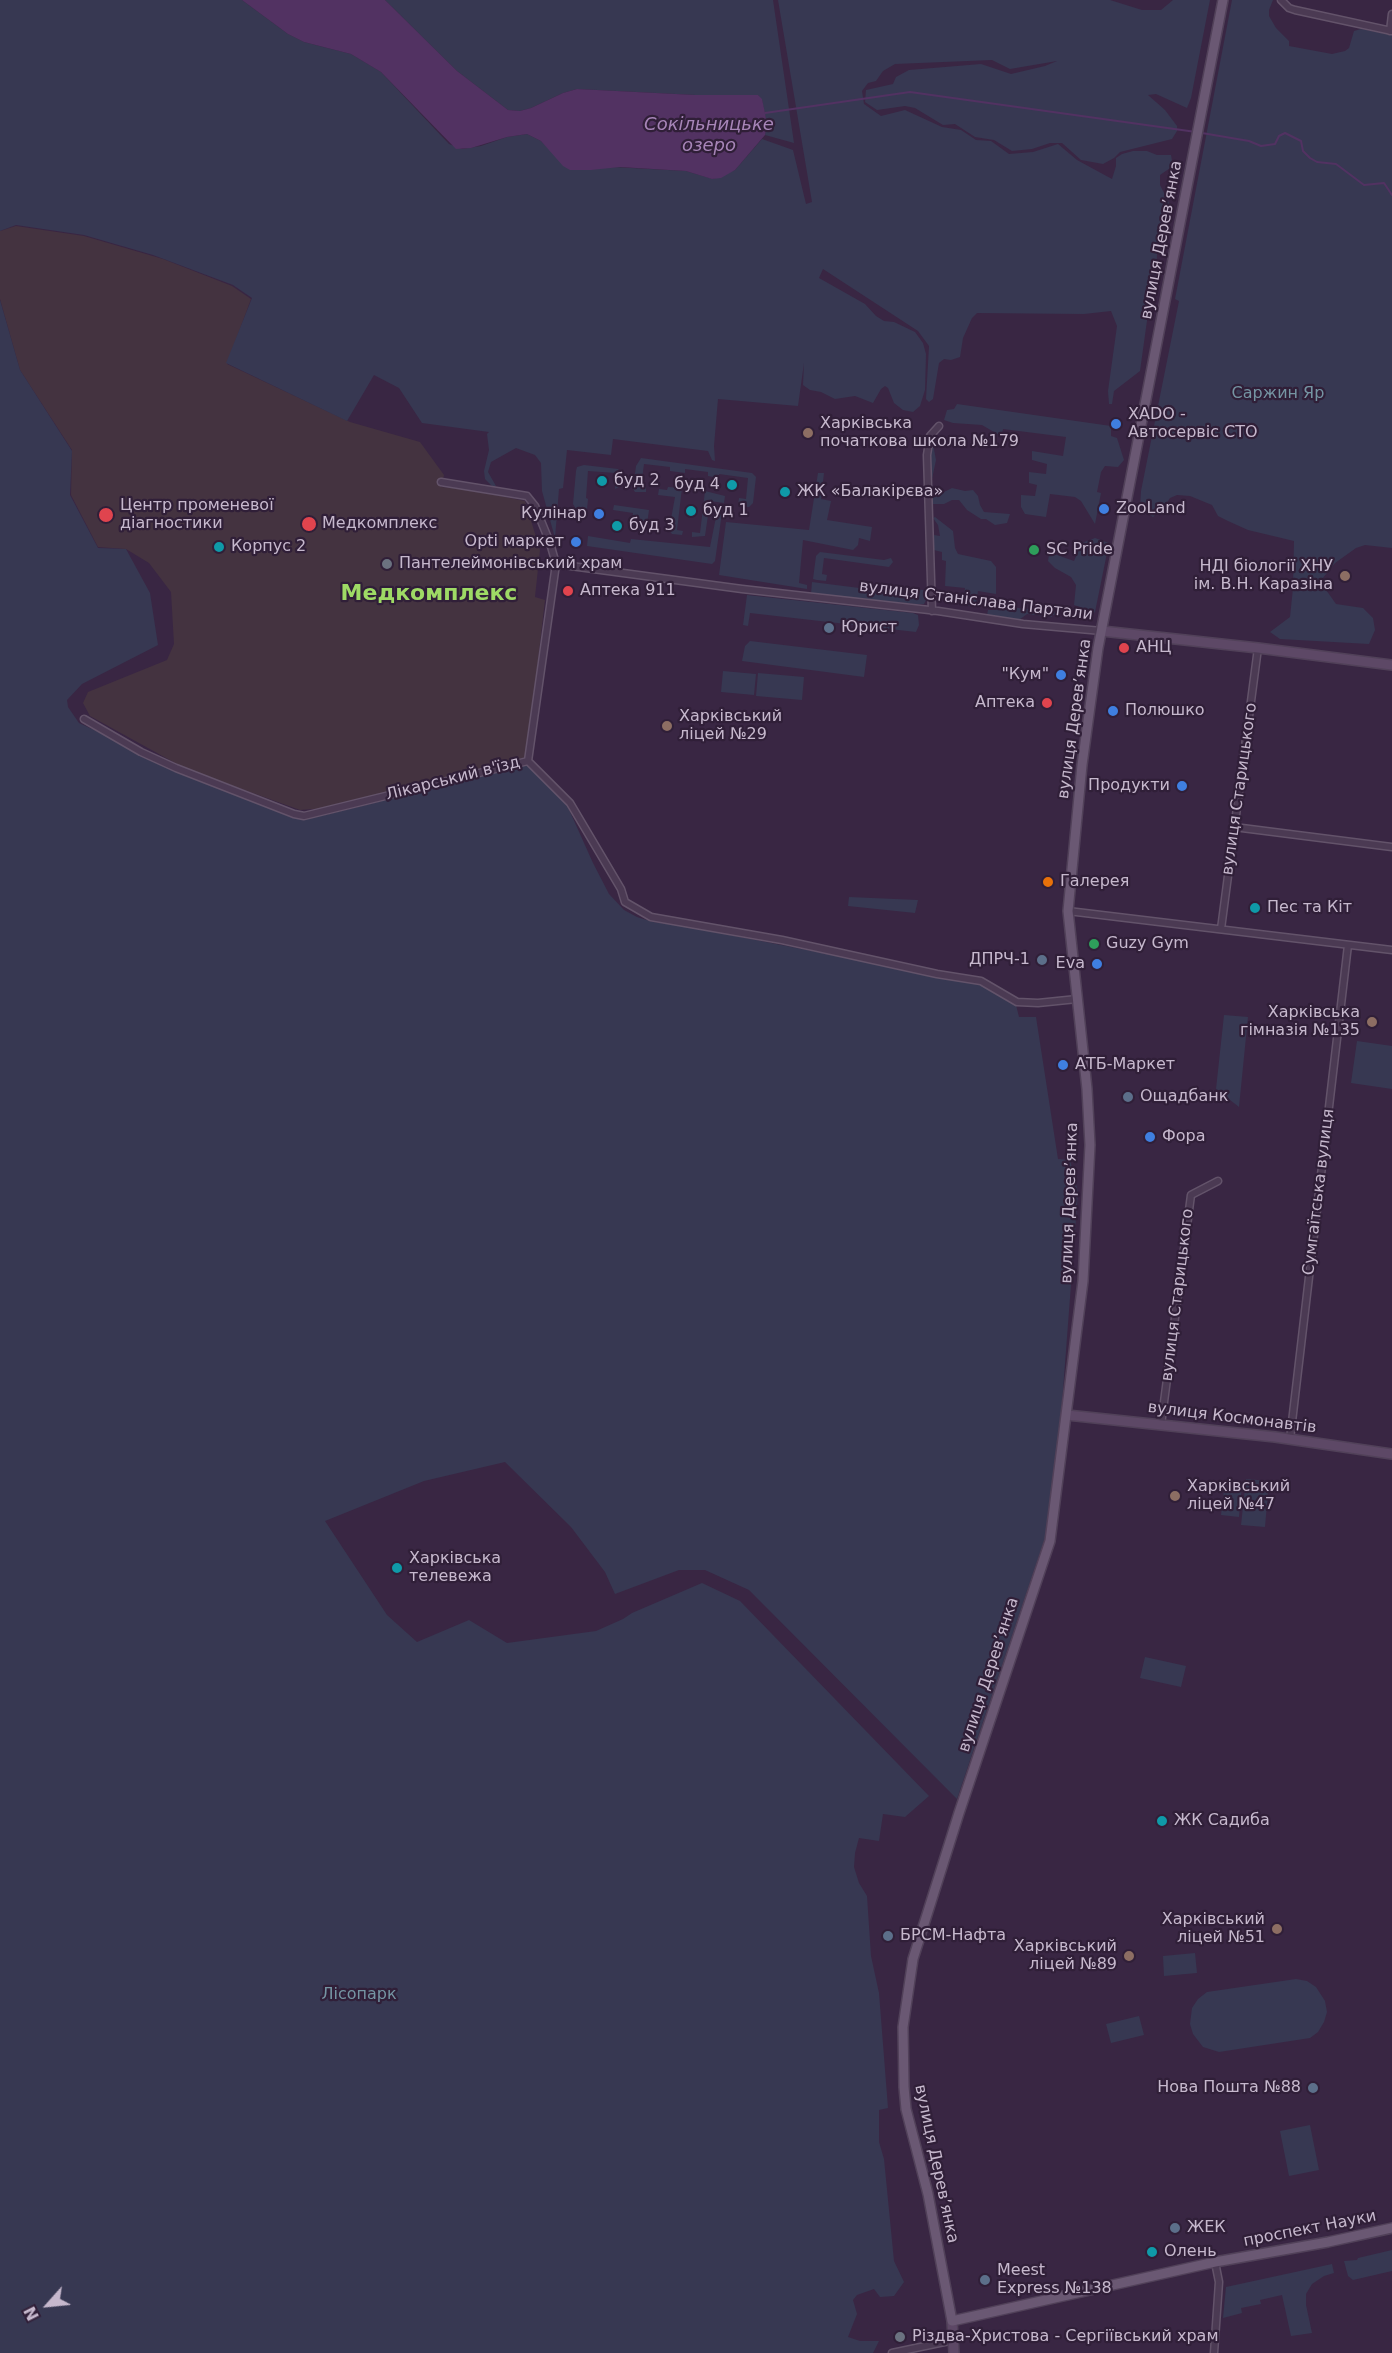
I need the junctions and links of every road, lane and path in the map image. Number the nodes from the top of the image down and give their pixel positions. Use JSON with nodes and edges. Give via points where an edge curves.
{"nodes":[{"id":1,"x":1223,"y":0,"type":"edge"},
{"id":2,"x":1281,"y":0,"type":"edge"},
{"id":3,"x":1392,"y":14,"type":"edge"},
{"id":4,"x":1391,"y":31,"type":"edge"},
{"id":5,"x":939,"y":426,"type":"dead end"},
{"id":6,"x":441,"y":482,"type":"dead end"},
{"id":7,"x":556,"y":564,"type":"junction"},
{"id":8,"x":932,"y":610,"type":"junction"},
{"id":9,"x":1102,"y":631,"type":"junction"},
{"id":10,"x":1258,"y":648,"type":"junction"},
{"id":11,"x":1392,"y":665,"type":"edge"},
{"id":12,"x":84,"y":719,"type":"dead end"},
{"id":13,"x":528,"y":761,"type":"junction"},
{"id":14,"x":1234,"y":827,"type":"junction"},
{"id":15,"x":1392,"y":848,"type":"edge"},
{"id":16,"x":1068,"y":911,"type":"junction"},
{"id":17,"x":1221,"y":929,"type":"junction"},
{"id":18,"x":1348,"y":945,"type":"junction"},
{"id":19,"x":1392,"y":950,"type":"edge"},
{"id":20,"x":1077,"y":999,"type":"junction"},
{"id":21,"x":1218,"y":1181,"type":"dead end"},
{"id":22,"x":1067,"y":1415,"type":"junction"},
{"id":23,"x":1161,"y":1425,"type":"junction"},
{"id":24,"x":1290,"y":1439,"type":"junction"},
{"id":25,"x":1392,"y":1454,"type":"edge"},
{"id":26,"x":1392,"y":2228,"type":"edge"},
{"id":27,"x":1215,"y":2262,"type":"junction"},
{"id":28,"x":951,"y":2321,"type":"junction"},
{"id":29,"x":954,"y":2340,"type":"junction"},
{"id":30,"x":908,"y":2351,"type":"edge"},
{"id":31,"x":892,"y":2353,"type":"edge"},
{"id":32,"x":954,"y":2353,"type":"edge"},
{"id":33,"x":1214,"y":2353,"type":"edge"}],
"edges":[{"from":1,"to":9,"type":"main road","name":"вулиця Дерев’янка"},
{"from":2,"to":4,"type":"street","via":[[1295,10]]},
{"from":3,"to":4,"type":"street"},
{"from":5,"to":8,"type":"street","via":[[930,436],[927,455]]},
{"from":6,"to":7,"type":"street","via":[[530,498]]},
{"from":7,"to":8,"type":"street","name":"вулиця Станіслава Партали"},
{"from":7,"to":13,"type":"street"},
{"from":8,"to":9,"type":"street","name":"вулиця Станіслава Партали"},
{"from":9,"to":10,"type":"street","name":"вулиця Станіслава Партали"},
{"from":9,"to":16,"type":"main road","name":"вулиця Дерев’янка","via":[[1088,712]]},
{"from":10,"to":11,"type":"street","name":"вулиця Станіслава Партали"},
{"from":10,"to":14,"type":"street","name":"вулиця Старицького"},
{"from":12,"to":13,"type":"street","name":"Лікарський в'їзд","via":[[176,768],[304,816]]},
{"from":13,"to":20,"type":"street","name":"Лікарський в'їзд","via":[[570,803],[625,902],[651,917],[981,981],[1017,1002]]},
{"from":14,"to":15,"type":"street"},
{"from":14,"to":17,"type":"street","name":"вулиця Старицького"},
{"from":16,"to":17,"type":"street"},
{"from":16,"to":20,"type":"main road","name":"вулиця Дерев’янка"},
{"from":17,"to":18,"type":"street"},
{"from":18,"to":19,"type":"street"},
{"from":18,"to":24,"type":"street","name":"Сумгаїтська вулиця"},
{"from":20,"to":22,"type":"main road","name":"вулиця Дерев’янка","via":[[1090,1145],[1083,1281]]},
{"from":21,"to":23,"type":"street","name":"вулиця Старицького","via":[[1191,1195]]},
{"from":22,"to":23,"type":"street","name":"вулиця Космонавтів"},
{"from":22,"to":28,"type":"main road","name":"вулиця Дерев’янка","via":[[1050,1541],[918,1942],[904,2010],[902,2066],[906,2109],[928,2194]]},
{"from":23,"to":24,"type":"street","name":"вулиця Космонавтів"},
{"from":24,"to":25,"type":"street","name":"вулиця Космонавтів"},
{"from":26,"to":27,"type":"main road","name":"проспект Науки"},
{"from":27,"to":28,"type":"main road","name":"проспект Науки"},
{"from":27,"to":33,"type":"street","via":[[1219,2282]]},
{"from":28,"to":29,"type":"street"},
{"from":29,"to":30,"type":"street"},
{"from":29,"to":32,"type":"street"},
{"from":30,"to":31,"type":"street"}]}
